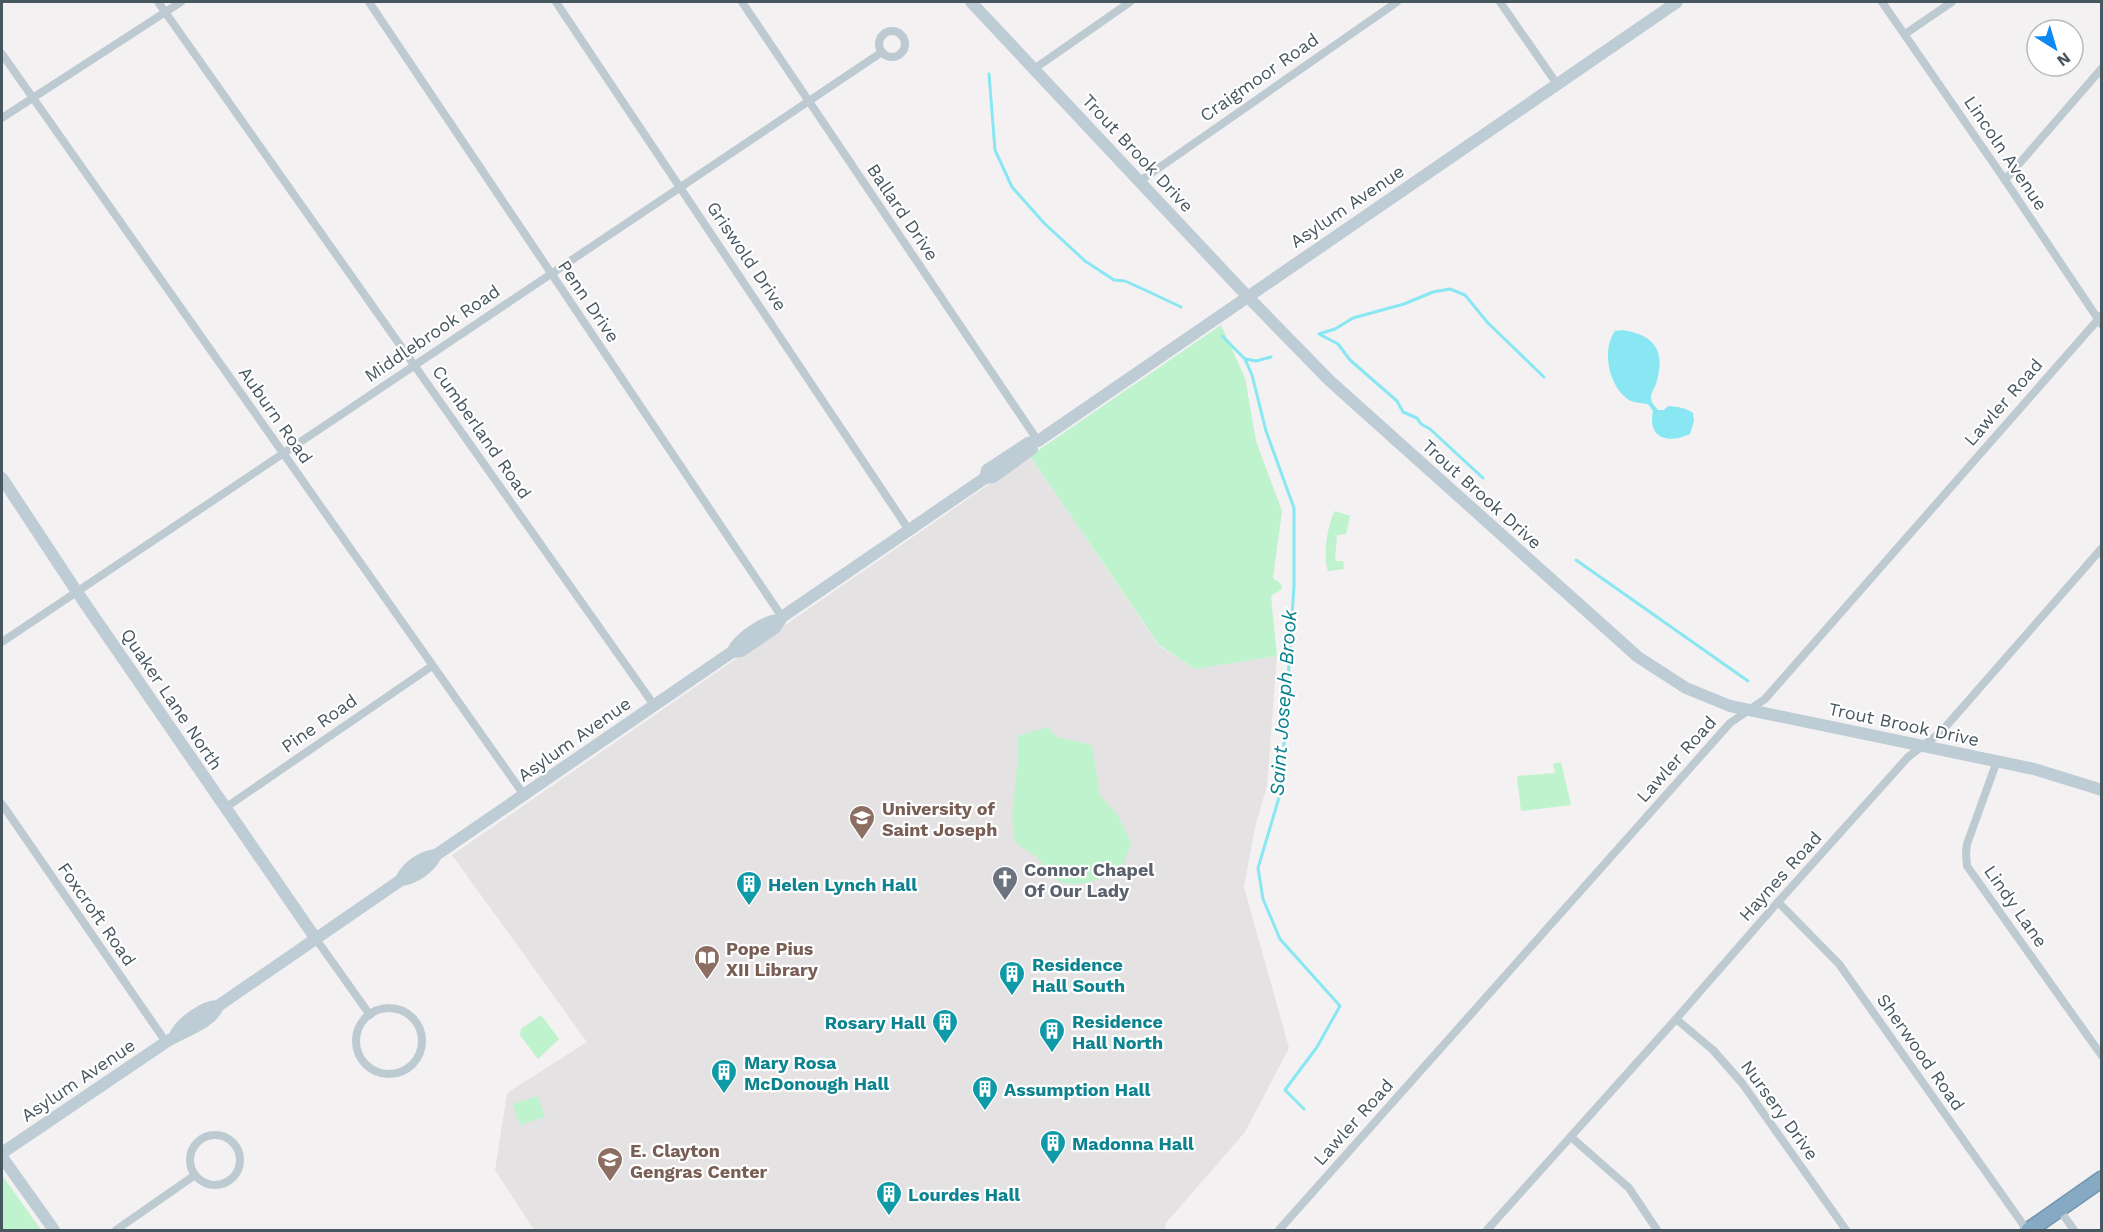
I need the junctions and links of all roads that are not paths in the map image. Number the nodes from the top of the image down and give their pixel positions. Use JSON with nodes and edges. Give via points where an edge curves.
{"nodes":[{"id":1,"x":158,"y":2,"type":"edge"},
{"id":2,"x":181,"y":2,"type":"edge"},
{"id":3,"x":369,"y":2,"type":"edge"},
{"id":4,"x":556,"y":2,"type":"edge"},
{"id":5,"x":742,"y":2,"type":"edge"},
{"id":6,"x":971,"y":2,"type":"edge"},
{"id":7,"x":1130,"y":2,"type":"edge"},
{"id":8,"x":1397,"y":2,"type":"edge"},
{"id":9,"x":1500,"y":2,"type":"edge"},
{"id":10,"x":1677,"y":2,"type":"edge"},
{"id":11,"x":1882,"y":2,"type":"edge"},
{"id":12,"x":1952,"y":2,"type":"edge"},
{"id":13,"x":165,"y":12,"type":"junction"},
{"id":14,"x":1905,"y":34,"type":"junction"},
{"id":15,"x":882,"y":52,"type":"dead end"},
{"id":16,"x":2,"y":54,"type":"edge"},
{"id":17,"x":2102,"y":68,"type":"edge"},
{"id":18,"x":1034,"y":69,"type":"junction"},
{"id":19,"x":1557,"y":84,"type":"junction"},
{"id":20,"x":33,"y":98,"type":"junction"},
{"id":21,"x":809,"y":102,"type":"junction"},
{"id":22,"x":2,"y":118,"type":"edge"},
{"id":23,"x":2005,"y":180,"type":"junction"},
{"id":24,"x":1140,"y":181,"type":"junction"},
{"id":25,"x":681,"y":188,"type":"junction"},
{"id":26,"x":551,"y":274,"type":"junction"},
{"id":27,"x":1247,"y":296,"type":"junction"},
{"id":28,"x":2100,"y":320,"type":"edge"},
{"id":29,"x":415,"y":366,"type":"junction"},
{"id":30,"x":1038,"y":441,"type":"junction"},
{"id":31,"x":282,"y":453,"type":"junction"},
{"id":32,"x":2,"y":478,"type":"edge"},
{"id":33,"x":909,"y":530,"type":"junction"},
{"id":34,"x":2102,"y":548,"type":"edge"},
{"id":35,"x":77,"y":592,"type":"junction"},
{"id":36,"x":781,"y":619,"type":"junction"},
{"id":37,"x":2,"y":642,"type":"edge"},
{"id":38,"x":432,"y":666,"type":"junction"},
{"id":39,"x":654,"y":705,"type":"junction"},
{"id":40,"x":1750,"y":710,"type":"junction"},
{"id":41,"x":1923,"y":747,"type":"junction"},
{"id":42,"x":1997,"y":761,"type":"junction"},
{"id":43,"x":2100,"y":787,"type":"edge"},
{"id":44,"x":524,"y":795,"type":"junction"},
{"id":45,"x":2,"y":804,"type":"edge"},
{"id":46,"x":225,"y":808,"type":"junction"},
{"id":47,"x":1778,"y":902,"type":"junction"},
{"id":48,"x":316,"y":939,"type":"junction"},
{"id":49,"x":370,"y":1015,"type":"junction"},
{"id":50,"x":1677,"y":1019,"type":"junction"},
{"id":51,"x":170,"y":1039,"type":"junction"},
{"id":52,"x":2102,"y":1056,"type":"edge"},
{"id":53,"x":1571,"y":1137,"type":"junction"},
{"id":54,"x":2,"y":1155,"type":"edge"},
{"id":55,"x":195,"y":1175,"type":"junction"},
{"id":56,"x":2102,"y":1179,"type":"edge"},
{"id":57,"x":2060,"y":1209,"type":"junction"},
{"id":58,"x":54,"y":1230,"type":"edge"},
{"id":59,"x":116,"y":1230,"type":"edge"},
{"id":60,"x":1279,"y":1230,"type":"edge"},
{"id":61,"x":1487,"y":1230,"type":"edge"},
{"id":62,"x":1657,"y":1230,"type":"edge"},
{"id":63,"x":1846,"y":1230,"type":"edge"},
{"id":64,"x":2028,"y":1230,"type":"edge"},
{"id":65,"x":2074,"y":1230,"type":"edge"}],
"edges":[{"from":1,"to":13,"type":"street","name":"Cumberland Road"},
{"from":2,"to":13,"type":"street"},
{"from":3,"to":26,"type":"street","name":"Penn Drive"},
{"from":4,"to":25,"type":"street","name":"Griswold Drive"},
{"from":5,"to":21,"type":"street","name":"Ballard Drive"},
{"from":6,"to":18,"type":"main road","name":"Trout Brook Drive"},
{"from":7,"to":18,"type":"street"},
{"from":8,"to":24,"type":"street","name":"Craigmoor Road"},
{"from":9,"to":19,"type":"street"},
{"from":10,"to":19,"type":"main road","name":"Asylum Avenue"},
{"from":11,"to":14,"type":"street","name":"Lincoln Avenue"},
{"from":12,"to":14,"type":"street"},
{"from":13,"to":20,"type":"street"},
{"from":13,"to":29,"type":"street","name":"Cumberland Road"},
{"from":14,"to":23,"type":"street","name":"Lincoln Avenue"},
{"from":15,"to":21,"type":"street","name":"Middlebrook Road"},
{"from":16,"to":20,"type":"street","name":"Auburn Road"},
{"from":17,"to":23,"type":"street"},
{"from":18,"to":24,"type":"main road","name":"Trout Brook Drive"},
{"from":19,"to":27,"type":"main road","name":"Asylum Avenue"},
{"from":20,"to":22,"type":"street"},
{"from":20,"to":31,"type":"street","name":"Auburn Road"},
{"from":21,"to":25,"type":"street","name":"Middlebrook Road"},
{"from":21,"to":30,"type":"street","name":"Ballard Drive"},
{"from":23,"to":28,"type":"street","name":"Lincoln Avenue"},
{"from":24,"to":27,"type":"main road","name":"Trout Brook Drive"},
{"from":25,"to":26,"type":"street","name":"Middlebrook Road"},
{"from":25,"to":33,"type":"street","name":"Griswold Drive"},
{"from":26,"to":29,"type":"street","name":"Middlebrook Road"},
{"from":26,"to":36,"type":"street","name":"Penn Drive"},
{"from":27,"to":30,"type":"main road","name":"Asylum Avenue"},
{"from":27,"to":40,"type":"main road","name":"Trout Brook Drive","via":[[1329,381],[1638,657],[1686,688]]},
{"from":28,"to":40,"type":"street","name":"Lawler Road","via":[[1765,699]]},
{"from":29,"to":31,"type":"street","name":"Middlebrook Road"},
{"from":29,"to":39,"type":"street","name":"Cumberland Road"},
{"from":30,"to":33,"type":"main road","name":"Asylum Avenue","via":[[1032,450],[993,477],[985,478]]},
{"from":31,"to":35,"type":"street","name":"Middlebrook Road"},
{"from":31,"to":38,"type":"street","name":"Auburn Road"},
{"from":32,"to":35,"type":"main road","name":"Quaker Lane North"},
{"from":33,"to":36,"type":"main road","name":"Asylum Avenue"},
{"from":34,"to":41,"type":"street","name":"Haynes Road","via":[[1941,732]]},
{"from":35,"to":37,"type":"street","name":"Middlebrook Road"},
{"from":35,"to":46,"type":"main road","name":"Quaker Lane North"},
{"from":36,"to":39,"type":"main road","name":"Asylum Avenue","via":[[775,628]]},
{"from":38,"to":44,"type":"street","name":"Auburn Road"},
{"from":38,"to":46,"type":"street","name":"Pine Road"},
{"from":39,"to":44,"type":"main road","name":"Asylum Avenue"},
{"from":40,"to":41,"type":"main road","name":"Trout Brook Drive"},
{"from":40,"to":60,"type":"street","name":"Lawler Road","via":[[1730,723]]},
{"from":41,"to":42,"type":"main road","name":"Trout Brook Drive"},
{"from":41,"to":47,"type":"street","name":"Haynes Road","via":[[1908,757]]},
{"from":42,"to":43,"type":"main road","name":"Trout Brook Drive"},
{"from":42,"to":52,"type":"street","name":"Lindy Lane","via":[[1967,844],[1967,866]]},
{"from":44,"to":48,"type":"main road","name":"Asylum Avenue","via":[[436,855],[433,863],[401,880]]},
{"from":45,"to":51,"type":"street","name":"Foxcroft Road"},
{"from":46,"to":48,"type":"main road","name":"Quaker Lane North"},
{"from":47,"to":50,"type":"street","name":"Haynes Road"},
{"from":47,"to":64,"type":"street","name":"Sherwood Road","via":[[1839,963]]},
{"from":48,"to":49,"type":"street"},
{"from":48,"to":51,"type":"main road","name":"Asylum Avenue","via":[[218,1006],[216,1013]]},
{"from":49,"to":49,"type":"street","via":[[357,1037],[361,1058],[381,1073],[406,1069],[421,1048],[415,1022],[394,1009]]},
{"from":50,"to":53,"type":"street","name":"Haynes Road"},
{"from":50,"to":63,"type":"street","name":"Nursery Drive","via":[[1713,1050],[1742,1083]]},
{"from":51,"to":54,"type":"main road","name":"Asylum Avenue"},
{"from":53,"to":61,"type":"street","name":"Haynes Road"},
{"from":53,"to":62,"type":"street","via":[[1629,1188]]},
{"from":54,"to":58,"type":"main road"},
{"from":55,"to":55,"type":"street","via":[[212,1185],[231,1180],[240,1164],[236,1146],[219,1135],[203,1138],[191,1155]]},
{"from":55,"to":59,"type":"street"},
{"from":56,"to":57,"type":"highway"},
{"from":57,"to":64,"type":"highway"},
{"from":57,"to":65,"type":"street"}]}
